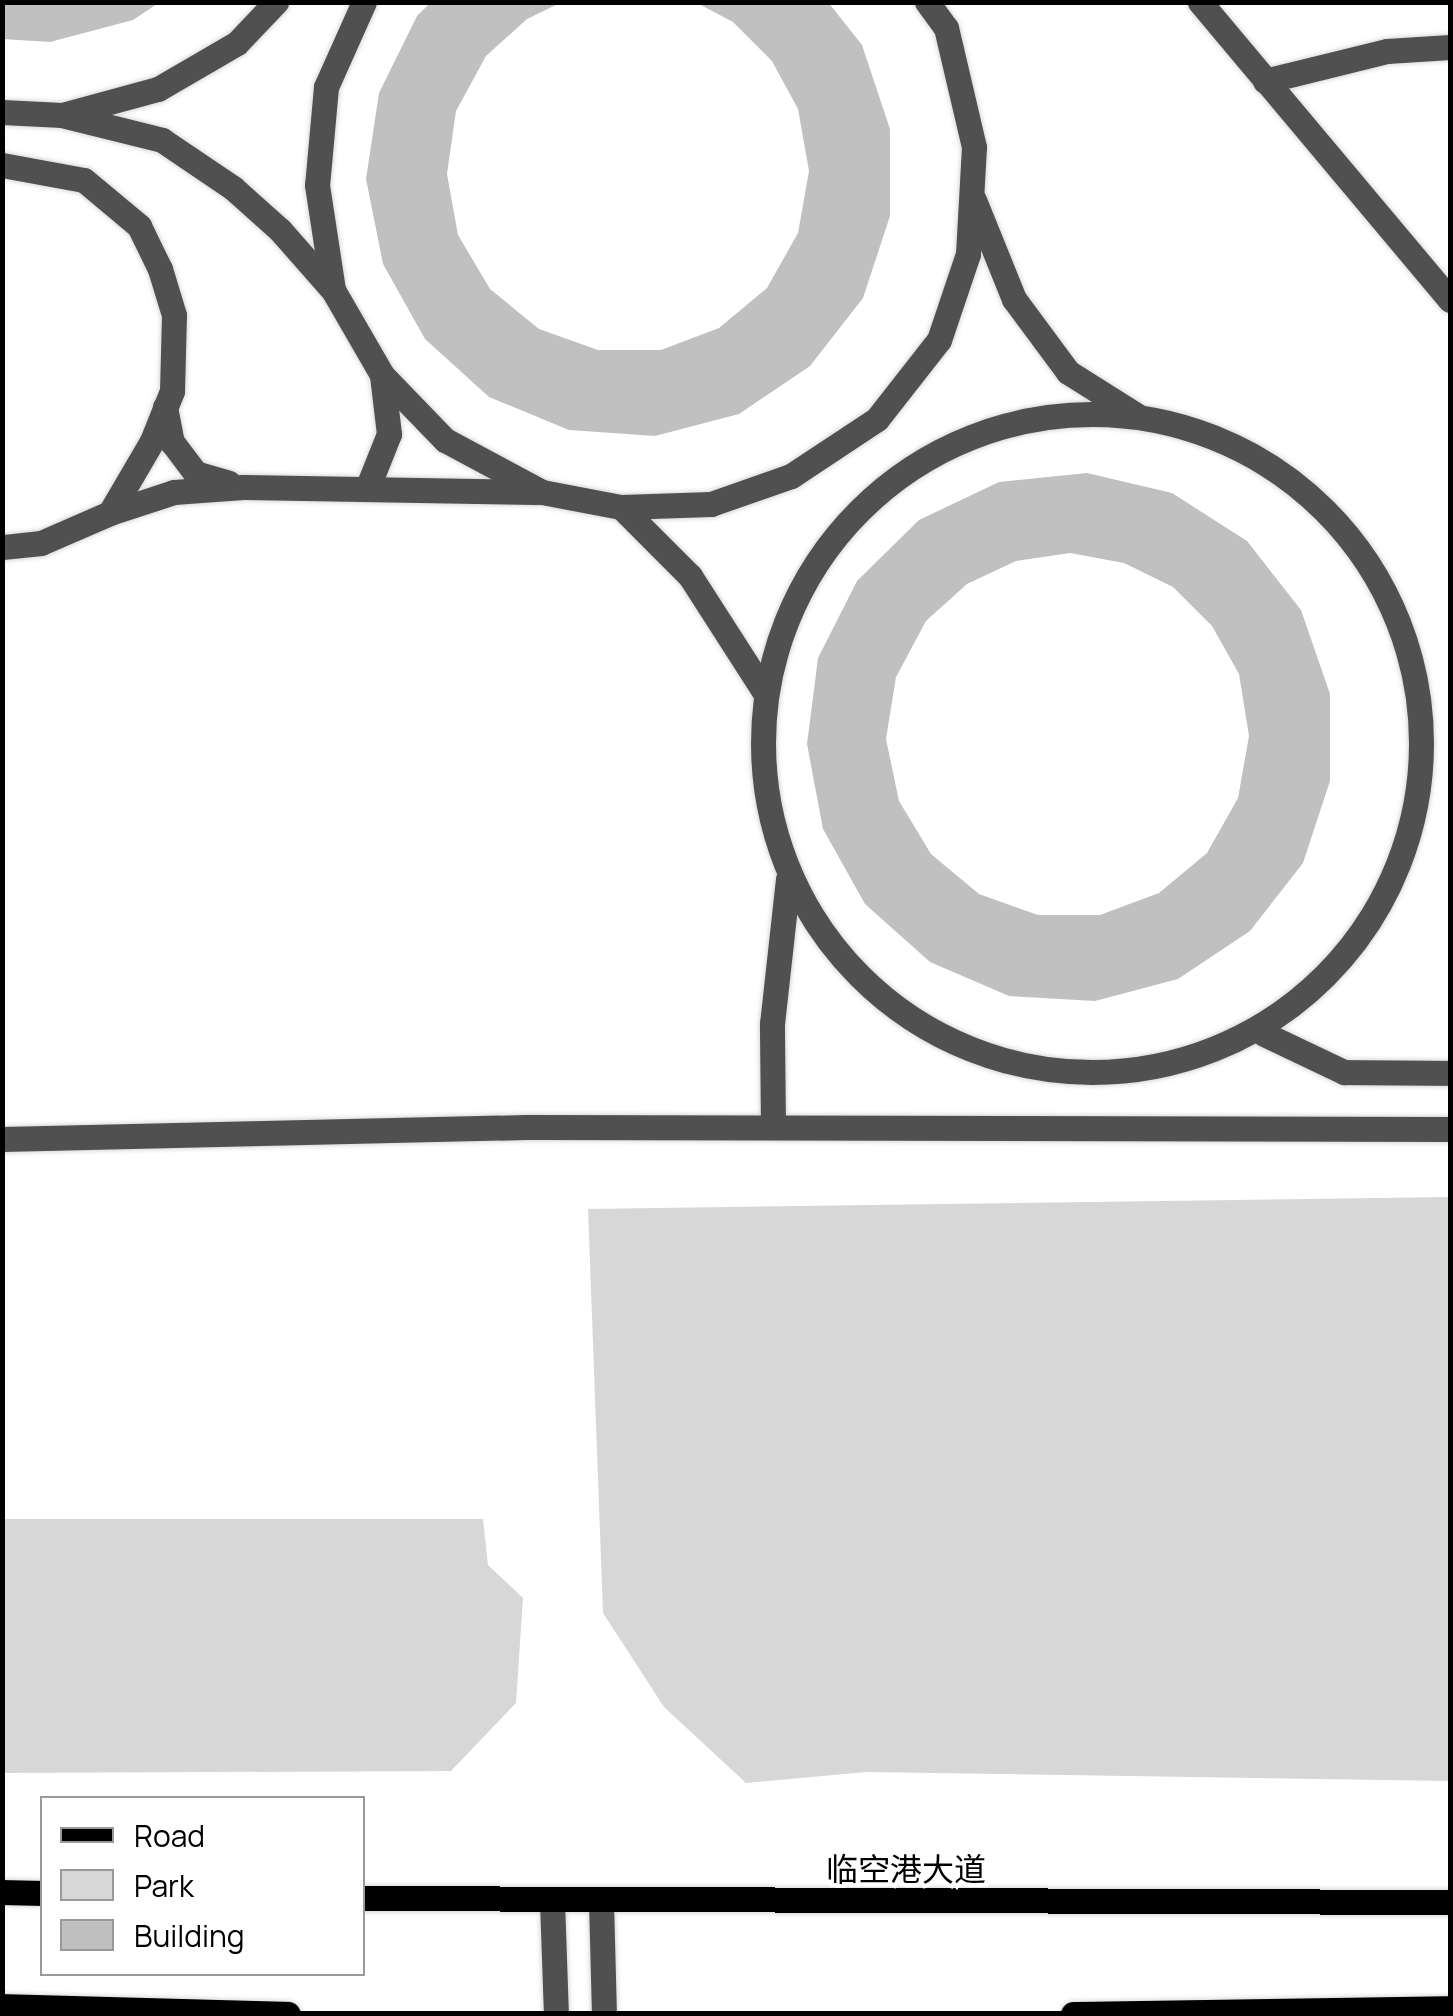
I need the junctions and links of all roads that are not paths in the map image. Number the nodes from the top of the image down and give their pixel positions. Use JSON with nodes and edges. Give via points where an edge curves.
{"nodes":[{"id":1,"x":276,"y":2,"type":"edge"},
{"id":2,"x":364,"y":2,"type":"edge"},
{"id":3,"x":927,"y":2,"type":"edge"},
{"id":4,"x":1200,"y":2,"type":"edge"},
{"id":5,"x":1450,"y":47,"type":"edge"},
{"id":6,"x":1266,"y":81,"type":"junction"},
{"id":7,"x":2,"y":112,"type":"edge"},
{"id":8,"x":62,"y":115,"type":"junction"},
{"id":9,"x":2,"y":165,"type":"edge"},
{"id":10,"x":971,"y":194,"type":"junction"},
{"id":11,"x":332,"y":290,"type":"junction"},
{"id":12,"x":1450,"y":300,"type":"edge"},
{"id":13,"x":382,"y":375,"type":"junction"},
{"id":14,"x":166,"y":407,"type":"junction"},
{"id":15,"x":1138,"y":416,"type":"junction"},
{"id":16,"x":243,"y":487,"type":"junction"},
{"id":17,"x":367,"y":490,"type":"junction"},
{"id":18,"x":542,"y":492,"type":"junction"},
{"id":19,"x":620,"y":507,"type":"junction"},
{"id":20,"x":110,"y":513,"type":"junction"},
{"id":21,"x":2,"y":547,"type":"edge"},
{"id":22,"x":765,"y":692,"type":"junction"},
{"id":23,"x":788,"y":880,"type":"junction"},
{"id":24,"x":1264,"y":1034,"type":"junction"},
{"id":25,"x":1450,"y":1073,"type":"edge"},
{"id":26,"x":773,"y":1128,"type":"junction"},
{"id":27,"x":1450,"y":1129,"type":"edge"},
{"id":28,"x":2,"y":1139,"type":"edge"},
{"id":29,"x":2,"y":1892,"type":"edge"},
{"id":30,"x":40,"y":1892,"type":"edge"},
{"id":31,"x":365,"y":1898,"type":"edge"},
{"id":32,"x":552,"y":1901,"type":"junction"},
{"id":33,"x":601,"y":1902,"type":"junction"},
{"id":34,"x":1450,"y":1902,"type":"edge"},
{"id":35,"x":2,"y":2006,"type":"edge"},
{"id":36,"x":1450,"y":2008,"type":"edge"},
{"id":37,"x":288,"y":2014,"type":"edge"},
{"id":38,"x":556,"y":2014,"type":"edge"},
{"id":39,"x":604,"y":2014,"type":"edge"},
{"id":40,"x":1073,"y":2014,"type":"edge"}],
"edges":[{"from":1,"to":8,"type":"street","via":[[237,43],[158,89]]},
{"from":2,"to":11,"type":"street","via":[[326,88],[317,185]]},
{"from":3,"to":10,"type":"street","via":[[946,28],[970,130]]},
{"from":4,"to":6,"type":"street"},
{"from":5,"to":6,"type":"street","via":[[1387,51]]},
{"from":6,"to":12,"type":"street"},
{"from":7,"to":8,"type":"street"},
{"from":8,"to":11,"type":"street","via":[[162,140],[233,188]]},
{"from":9,"to":14,"type":"street","via":[[84,180],[139,226],[174,315]]},
{"from":10,"to":15,"type":"street","via":[[1014,299],[1068,372]]},
{"from":10,"to":19,"type":"street","via":[[968,254],[939,340],[877,419],[792,476],[711,504]]},
{"from":11,"to":13,"type":"street"},
{"from":13,"to":17,"type":"street","via":[[390,434]]},
{"from":13,"to":18,"type":"street","via":[[444,440]]},
{"from":14,"to":16,"type":"street","via":[[172,442],[196,473]]},
{"from":14,"to":20,"type":"street"},
{"from":15,"to":22,"type":"street","via":[[1068,414],[999,425],[910,466],[847,516],[796,583]]},
{"from":15,"to":24,"type":"street","via":[[1222,440],[1298,486],[1362,553],[1408,643],[1421,761],[1398,866],[1341,957]]},
{"from":16,"to":17,"type":"street"},
{"from":16,"to":20,"type":"street","via":[[174,492]]},
{"from":17,"to":18,"type":"street"},
{"from":18,"to":19,"type":"street"},
{"from":19,"to":22,"type":"street","via":[[690,576]]},
{"from":20,"to":21,"type":"street","via":[[41,543]]},
{"from":22,"to":23,"type":"street"},
{"from":23,"to":24,"type":"street","via":[[830,946],[892,1006],[971,1049],[1057,1070],[1156,1069]]},
{"from":23,"to":26,"type":"street","via":[[772,1024]]},
{"from":24,"to":25,"type":"street","via":[[1344,1072]]},
{"from":26,"to":27,"type":"street"},
{"from":26,"to":28,"type":"street"},
{"from":29,"to":30,"type":"main road"},
{"from":31,"to":32,"type":"main road","name":"临空港大道"},
{"from":32,"to":33,"type":"main road","name":"临空港大道"},
{"from":32,"to":38,"type":"street"},
{"from":33,"to":34,"type":"main road","name":"临空港大道"},
{"from":33,"to":39,"type":"street"},
{"from":35,"to":37,"type":"main road"},
{"from":36,"to":40,"type":"main road"}]}
